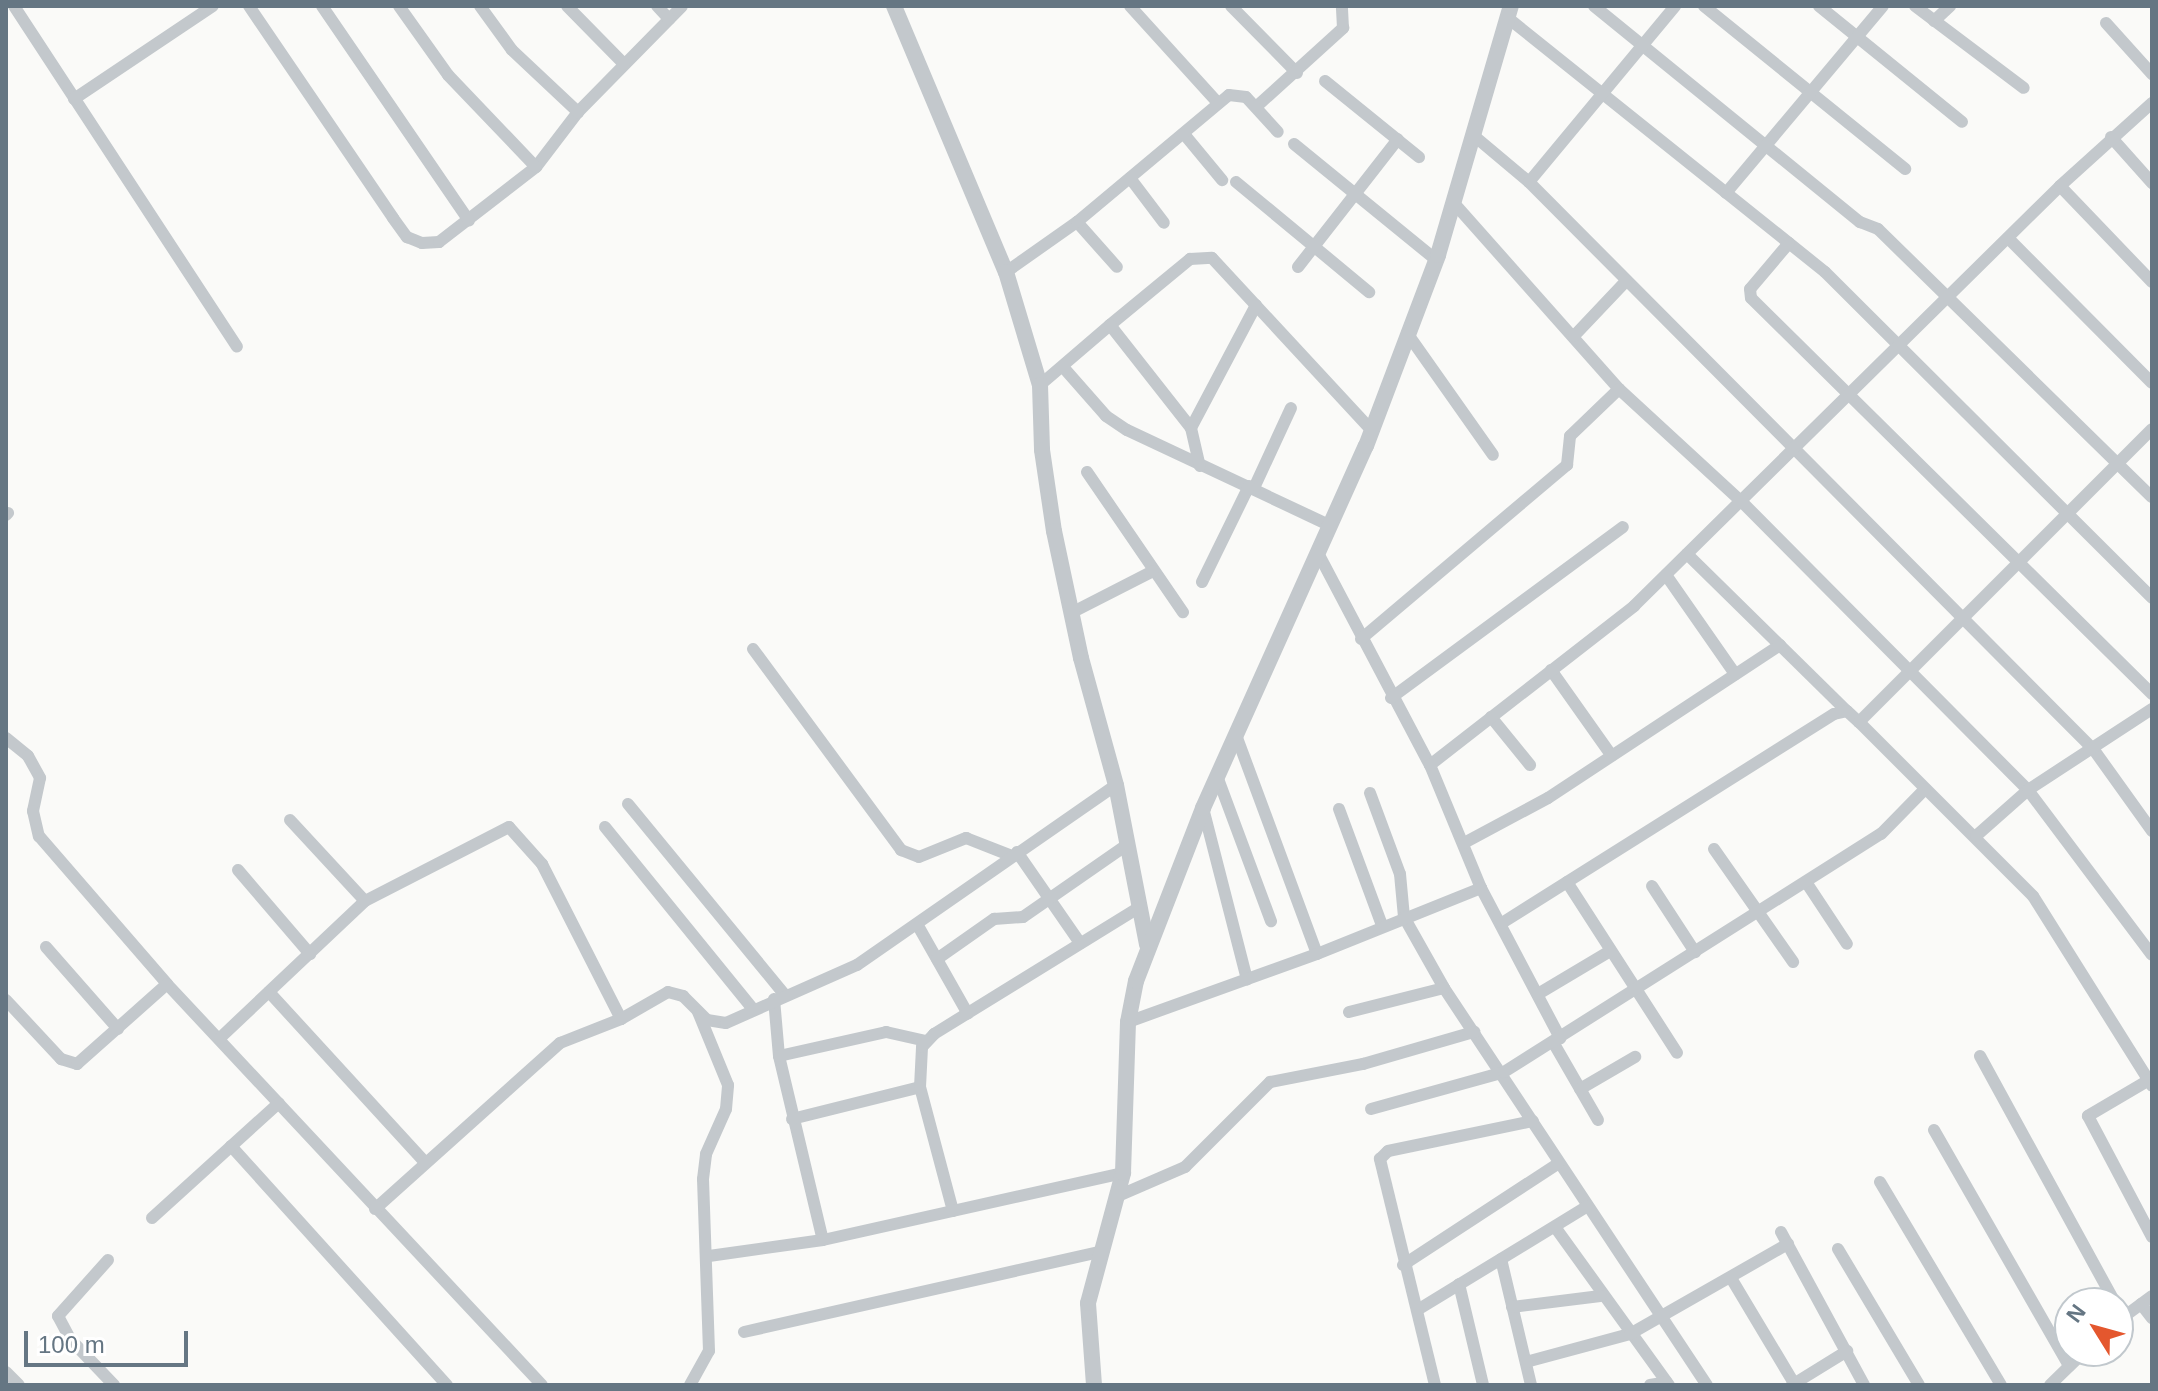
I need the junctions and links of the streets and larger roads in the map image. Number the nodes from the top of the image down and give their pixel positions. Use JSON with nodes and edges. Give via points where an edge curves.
{"nodes":[{"id":1,"x":14,"y":6,"type":"edge"},
{"id":2,"x":213,"y":6,"type":"edge"},
{"id":3,"x":249,"y":6,"type":"edge"},
{"id":4,"x":322,"y":6,"type":"edge"},
{"id":5,"x":399,"y":6,"type":"edge"},
{"id":6,"x":480,"y":6,"type":"edge"},
{"id":7,"x":567,"y":6,"type":"edge"},
{"id":8,"x":657,"y":6,"type":"edge"},
{"id":9,"x":682,"y":6,"type":"edge"},
{"id":10,"x":894,"y":6,"type":"edge"},
{"id":11,"x":1130,"y":6,"type":"edge"},
{"id":12,"x":1231,"y":6,"type":"edge"},
{"id":13,"x":1342,"y":6,"type":"edge"},
{"id":14,"x":1594,"y":6,"type":"edge"},
{"id":15,"x":1675,"y":6,"type":"edge"},
{"id":16,"x":1704,"y":6,"type":"edge"},
{"id":17,"x":1819,"y":6,"type":"edge"},
{"id":18,"x":1883,"y":6,"type":"edge"},
{"id":19,"x":1915,"y":6,"type":"edge"},
{"id":20,"x":1950,"y":6,"type":"edge"},
{"id":21,"x":1510,"y":12,"type":"edge"},
{"id":22,"x":669,"y":19,"type":"junction"},
{"id":23,"x":1934,"y":21,"type":"junction"},
{"id":24,"x":2106,"y":23,"type":"dead end"},
{"id":25,"x":1859,"y":38,"type":"junction"},
{"id":26,"x":1643,"y":46,"type":"junction"},
{"id":27,"x":624,"y":64,"type":"junction"},
{"id":28,"x":1297,"y":73,"type":"junction"},
{"id":29,"x":2152,"y":74,"type":"edge"},
{"id":30,"x":1325,"y":81,"type":"dead end"},
{"id":31,"x":2024,"y":88,"type":"dead end"},
{"id":32,"x":1814,"y":90,"type":"junction"},
{"id":33,"x":1605,"y":96,"type":"junction"},
{"id":34,"x":74,"y":99,"type":"junction"},
{"id":35,"x":1218,"y":103,"type":"junction"},
{"id":36,"x":2152,"y":103,"type":"edge"},
{"id":37,"x":1256,"y":107,"type":"junction"},
{"id":38,"x":578,"y":112,"type":"junction"},
{"id":39,"x":1962,"y":122,"type":"dead end"},
{"id":40,"x":1278,"y":132,"type":"dead end"},
{"id":41,"x":1184,"y":134,"type":"junction"},
{"id":42,"x":1473,"y":135,"type":"junction"},
{"id":43,"x":2111,"y":137,"type":"junction"},
{"id":44,"x":1398,"y":139,"type":"junction"},
{"id":45,"x":1769,"y":143,"type":"junction"},
{"id":46,"x":1294,"y":144,"type":"dead end"},
{"id":47,"x":1419,"y":157,"type":"dead end"},
{"id":48,"x":536,"y":167,"type":"junction"},
{"id":49,"x":1905,"y":169,"type":"dead end"},
{"id":50,"x":1130,"y":178,"type":"junction"},
{"id":51,"x":1222,"y":180,"type":"dead end"},
{"id":52,"x":1236,"y":182,"type":"dead end"},
{"id":53,"x":1529,"y":182,"type":"junction"},
{"id":54,"x":2152,"y":183,"type":"edge"},
{"id":55,"x":2060,"y":186,"type":"junction"},
{"id":56,"x":1726,"y":193,"type":"junction"},
{"id":57,"x":1355,"y":195,"type":"junction"},
{"id":58,"x":1453,"y":202,"type":"junction"},
{"id":59,"x":469,"y":221,"type":"junction"},
{"id":60,"x":1077,"y":222,"type":"junction"},
{"id":61,"x":1164,"y":223,"type":"dead end"},
{"id":62,"x":2008,"y":238,"type":"junction"},
{"id":63,"x":1789,"y":243,"type":"junction"},
{"id":64,"x":1314,"y":246,"type":"junction"},
{"id":65,"x":1436,"y":260,"type":"junction"},
{"id":66,"x":1117,"y":267,"type":"dead end"},
{"id":67,"x":1298,"y":267,"type":"dead end"},
{"id":68,"x":1006,"y":272,"type":"junction"},
{"id":69,"x":1626,"y":281,"type":"junction"},
{"id":70,"x":2152,"y":282,"type":"edge"},
{"id":71,"x":1369,"y":292,"type":"dead end"},
{"id":72,"x":1948,"y":295,"type":"junction"},
{"id":73,"x":1256,"y":305,"type":"junction"},
{"id":74,"x":1110,"y":325,"type":"junction"},
{"id":75,"x":1407,"y":333,"type":"junction"},
{"id":76,"x":1574,"y":336,"type":"junction"},
{"id":77,"x":237,"y":347,"type":"dead end"},
{"id":78,"x":1899,"y":349,"type":"junction"},
{"id":79,"x":1063,"y":367,"type":"junction"},
{"id":80,"x":2152,"y":383,"type":"edge"},
{"id":81,"x":1040,"y":385,"type":"junction"},
{"id":82,"x":1619,"y":389,"type":"junction"},
{"id":83,"x":1848,"y":399,"type":"junction"},
{"id":84,"x":1291,"y":408,"type":"dead end"},
{"id":85,"x":1191,"y":428,"type":"junction"},
{"id":86,"x":2152,"y":429,"type":"edge"},
{"id":87,"x":1372,"y":431,"type":"junction"},
{"id":88,"x":1794,"y":448,"type":"junction"},
{"id":89,"x":1493,"y":455,"type":"dead end"},
{"id":90,"x":2119,"y":461,"type":"junction"},
{"id":91,"x":1200,"y":466,"type":"junction"},
{"id":92,"x":1087,"y":472,"type":"dead end"},
{"id":93,"x":1251,"y":487,"type":"junction"},
{"id":94,"x":2152,"y":497,"type":"edge"},
{"id":95,"x":1741,"y":501,"type":"junction"},
{"id":96,"x":2068,"y":512,"type":"junction"},
{"id":97,"x":1329,"y":525,"type":"junction"},
{"id":98,"x":1623,"y":527,"type":"dead end"},
{"id":99,"x":1318,"y":553,"type":"junction"},
{"id":100,"x":1687,"y":554,"type":"junction"},
{"id":101,"x":2017,"y":565,"type":"junction"},
{"id":102,"x":1153,"y":571,"type":"junction"},
{"id":103,"x":1666,"y":575,"type":"junction"},
{"id":104,"x":1202,"y":582,"type":"dead end"},
{"id":105,"x":2152,"y":598,"type":"edge"},
{"id":106,"x":1183,"y":612,"type":"dead end"},
{"id":107,"x":1071,"y":613,"type":"junction"},
{"id":108,"x":1965,"y":618,"type":"junction"},
{"id":109,"x":1361,"y":639,"type":"junction"},
{"id":110,"x":1780,"y":645,"type":"junction"},
{"id":111,"x":753,"y":649,"type":"dead end"},
{"id":112,"x":1551,"y":670,"type":"junction"},
{"id":113,"x":1735,"y":674,"type":"junction"},
{"id":114,"x":1909,"y":675,"type":"junction"},
{"id":115,"x":2152,"y":694,"type":"edge"},
{"id":116,"x":1391,"y":698,"type":"junction"},
{"id":117,"x":2152,"y":709,"type":"edge"},
{"id":118,"x":1847,"y":711,"type":"junction"},
{"id":119,"x":1491,"y":717,"type":"junction"},
{"id":120,"x":1859,"y":722,"type":"junction"},
{"id":121,"x":1236,"y":735,"type":"junction"},
{"id":122,"x":6,"y":738,"type":"edge"},
{"id":123,"x":2094,"y":750,"type":"junction"},
{"id":124,"x":1612,"y":756,"type":"junction"},
{"id":125,"x":1430,"y":765,"type":"junction"},
{"id":126,"x":1530,"y":765,"type":"dead end"},
{"id":127,"x":1217,"y":776,"type":"junction"},
{"id":128,"x":1116,"y":785,"type":"junction"},
{"id":129,"x":1925,"y":789,"type":"junction"},
{"id":130,"x":2028,"y":790,"type":"junction"},
{"id":131,"x":1370,"y":793,"type":"dead end"},
{"id":132,"x":628,"y":804,"type":"dead end"},
{"id":133,"x":1203,"y":808,"type":"junction"},
{"id":134,"x":1339,"y":809,"type":"dead end"},
{"id":135,"x":290,"y":820,"type":"dead end"},
{"id":136,"x":605,"y":827,"type":"dead end"},
{"id":137,"x":2152,"y":831,"type":"edge"},
{"id":138,"x":1976,"y":836,"type":"junction"},
{"id":139,"x":1464,"y":843,"type":"junction"},
{"id":140,"x":1128,"y":844,"type":"junction"},
{"id":141,"x":1714,"y":849,"type":"dead end"},
{"id":142,"x":1014,"y":854,"type":"junction"},
{"id":143,"x":238,"y":870,"type":"dead end"},
{"id":144,"x":1567,"y":882,"type":"junction"},
{"id":145,"x":1806,"y":882,"type":"junction"},
{"id":146,"x":1652,"y":886,"type":"dead end"},
{"id":147,"x":1481,"y":888,"type":"junction"},
{"id":148,"x":1048,"y":896,"type":"junction"},
{"id":149,"x":365,"y":901,"type":"junction"},
{"id":150,"x":1141,"y":906,"type":"junction"},
{"id":151,"x":1756,"y":913,"type":"junction"},
{"id":152,"x":1404,"y":917,"type":"junction"},
{"id":153,"x":1271,"y":921,"type":"dead end"},
{"id":154,"x":1502,"y":923,"type":"junction"},
{"id":155,"x":917,"y":924,"type":"junction"},
{"id":156,"x":1382,"y":925,"type":"junction"},
{"id":157,"x":1080,"y":943,"type":"junction"},
{"id":158,"x":1847,"y":944,"type":"dead end"},
{"id":159,"x":46,"y":947,"type":"dead end"},
{"id":160,"x":1148,"y":949,"type":"junction"},
{"id":161,"x":1610,"y":951,"type":"junction"},
{"id":162,"x":1695,"y":952,"type":"junction"},
{"id":163,"x":310,"y":954,"type":"junction"},
{"id":164,"x":1317,"y":954,"type":"junction"},
{"id":165,"x":2152,"y":955,"type":"edge"},
{"id":166,"x":937,"y":959,"type":"junction"},
{"id":167,"x":1793,"y":962,"type":"dead end"},
{"id":168,"x":1247,"y":979,"type":"junction"},
{"id":169,"x":167,"y":984,"type":"junction"},
{"id":170,"x":1444,"y":988,"type":"junction"},
{"id":171,"x":1635,"y":990,"type":"junction"},
{"id":172,"x":269,"y":992,"type":"junction"},
{"id":173,"x":1538,"y":994,"type":"junction"},
{"id":174,"x":779,"y":996,"type":"junction"},
{"id":175,"x":6,"y":1000,"type":"edge"},
{"id":176,"x":753,"y":1009,"type":"junction"},
{"id":177,"x":698,"y":1012,"type":"junction"},
{"id":178,"x":1349,"y":1012,"type":"dead end"},
{"id":179,"x":968,"y":1014,"type":"junction"},
{"id":180,"x":621,"y":1019,"type":"junction"},
{"id":181,"x":1128,"y":1022,"type":"junction"},
{"id":182,"x":118,"y":1029,"type":"junction"},
{"id":183,"x":1474,"y":1032,"type":"junction"},
{"id":184,"x":220,"y":1038,"type":"junction"},
{"id":185,"x":1557,"y":1040,"type":"junction"},
{"id":186,"x":926,"y":1041,"type":"junction"},
{"id":187,"x":1677,"y":1053,"type":"dead end"},
{"id":188,"x":779,"y":1056,"type":"junction"},
{"id":189,"x":1980,"y":1056,"type":"dead end"},
{"id":190,"x":1635,"y":1057,"type":"dead end"},
{"id":191,"x":1504,"y":1072,"type":"junction"},
{"id":192,"x":2150,"y":1083,"type":"edge"},
{"id":193,"x":920,"y":1087,"type":"junction"},
{"id":194,"x":1580,"y":1089,"type":"junction"},
{"id":195,"x":279,"y":1103,"type":"junction"},
{"id":196,"x":1371,"y":1109,"type":"dead end"},
{"id":197,"x":792,"y":1119,"type":"junction"},
{"id":198,"x":1598,"y":1120,"type":"dead end"},
{"id":199,"x":1533,"y":1121,"type":"junction"},
{"id":200,"x":1934,"y":1130,"type":"dead end"},
{"id":201,"x":231,"y":1146,"type":"junction"},
{"id":202,"x":424,"y":1161,"type":"junction"},
{"id":203,"x":1559,"y":1163,"type":"junction"},
{"id":204,"x":1123,"y":1173,"type":"junction"},
{"id":205,"x":1880,"y":1182,"type":"dead end"},
{"id":206,"x":1118,"y":1196,"type":"junction"},
{"id":207,"x":1586,"y":1207,"type":"junction"},
{"id":208,"x":375,"y":1209,"type":"junction"},
{"id":209,"x":953,"y":1211,"type":"junction"},
{"id":210,"x":152,"y":1218,"type":"dead end"},
{"id":211,"x":1555,"y":1227,"type":"junction"},
{"id":212,"x":2152,"y":1237,"type":"edge"},
{"id":213,"x":823,"y":1240,"type":"junction"},
{"id":214,"x":1838,"y":1249,"type":"dead end"},
{"id":215,"x":1103,"y":1251,"type":"junction"},
{"id":216,"x":709,"y":1256,"type":"junction"},
{"id":217,"x":1501,"y":1259,"type":"junction"},
{"id":218,"x":108,"y":1260,"type":"dead end"},
{"id":219,"x":1403,"y":1265,"type":"junction"},
{"id":220,"x":1731,"y":1278,"type":"junction"},
{"id":221,"x":1459,"y":1284,"type":"junction"},
{"id":222,"x":2105,"y":1287,"type":"edge"},
{"id":223,"x":1600,"y":1296,"type":"junction"},
{"id":224,"x":2147,"y":1300,"type":"edge"},
{"id":225,"x":1512,"y":1307,"type":"junction"},
{"id":226,"x":1419,"y":1309,"type":"junction"},
{"id":227,"x":1661,"y":1318,"type":"junction"},
{"id":228,"x":2152,"y":1318,"type":"edge"},
{"id":229,"x":744,"y":1332,"type":"dead end"},
{"id":230,"x":1630,"y":1334,"type":"junction"},
{"id":231,"x":2054,"y":1340,"type":"edge"},
{"id":232,"x":1847,"y":1351,"type":"junction"},
{"id":233,"x":1526,"y":1362,"type":"junction"},
{"id":234,"x":2068,"y":1367,"type":"edge"},
{"id":235,"x":6,"y":1372,"type":"edge"},
{"id":236,"x":1668,"y":1384,"type":"edge"},
{"id":237,"x":19,"y":1385,"type":"edge"},
{"id":238,"x":114,"y":1385,"type":"edge"},
{"id":239,"x":447,"y":1385,"type":"edge"},
{"id":240,"x":542,"y":1385,"type":"edge"},
{"id":241,"x":690,"y":1385,"type":"edge"},
{"id":242,"x":1094,"y":1385,"type":"edge"},
{"id":243,"x":1435,"y":1385,"type":"edge"},
{"id":244,"x":1483,"y":1385,"type":"edge"},
{"id":245,"x":1531,"y":1385,"type":"edge"},
{"id":246,"x":1650,"y":1385,"type":"edge"},
{"id":247,"x":1707,"y":1385,"type":"edge"},
{"id":248,"x":1794,"y":1385,"type":"edge"},
{"id":249,"x":1864,"y":1385,"type":"edge"},
{"id":250,"x":1919,"y":1385,"type":"edge"},
{"id":251,"x":2001,"y":1385,"type":"edge"},
{"id":252,"x":2050,"y":1385,"type":"edge"}],
"edges":[{"from":1,"to":34,"type":"street"},
{"from":2,"to":34,"type":"street"},
{"from":3,"to":59,"type":"street","via":[[407,237],[439,242]]},
{"from":4,"to":59,"type":"street"},
{"from":5,"to":48,"type":"street","via":[[448,75]]},
{"from":6,"to":38,"type":"street","via":[[512,50]]},
{"from":7,"to":27,"type":"street"},
{"from":8,"to":22,"type":"street"},
{"from":9,"to":22,"type":"street"},
{"from":10,"to":68,"type":"street"},
{"from":11,"to":35,"type":"street"},
{"from":12,"to":28,"type":"street"},
{"from":13,"to":28,"type":"street","via":[[1343,28]]},
{"from":14,"to":26,"type":"street"},
{"from":15,"to":26,"type":"street"},
{"from":16,"to":32,"type":"street"},
{"from":17,"to":25,"type":"street"},
{"from":18,"to":25,"type":"street"},
{"from":19,"to":23,"type":"street"},
{"from":20,"to":23,"type":"street"},
{"from":21,"to":33,"type":"street"},
{"from":21,"to":42,"type":"street"},
{"from":22,"to":27,"type":"street"},
{"from":23,"to":31,"type":"street"},
{"from":24,"to":29,"type":"street"},
{"from":25,"to":32,"type":"street"},
{"from":25,"to":39,"type":"street"},
{"from":26,"to":33,"type":"street"},
{"from":26,"to":45,"type":"street"},
{"from":27,"to":38,"type":"street"},
{"from":28,"to":37,"type":"street"},
{"from":30,"to":44,"type":"street"},
{"from":32,"to":45,"type":"street"},
{"from":32,"to":49,"type":"street"},
{"from":33,"to":53,"type":"street"},
{"from":33,"to":56,"type":"street"},
{"from":34,"to":77,"type":"street"},
{"from":35,"to":37,"type":"street","via":[[1240,93]]},
{"from":35,"to":41,"type":"street"},
{"from":36,"to":43,"type":"street"},
{"from":37,"to":40,"type":"street"},
{"from":38,"to":48,"type":"street"},
{"from":41,"to":50,"type":"street"},
{"from":41,"to":51,"type":"street"},
{"from":42,"to":53,"type":"street"},
{"from":42,"to":58,"type":"street"},
{"from":43,"to":54,"type":"street"},
{"from":43,"to":55,"type":"street"},
{"from":44,"to":47,"type":"street"},
{"from":44,"to":57,"type":"street"},
{"from":45,"to":56,"type":"street"},
{"from":45,"to":72,"type":"street","via":[[1860,222],[1878,229]]},
{"from":46,"to":57,"type":"street"},
{"from":48,"to":59,"type":"street"},
{"from":50,"to":60,"type":"street"},
{"from":50,"to":61,"type":"street"},
{"from":52,"to":64,"type":"street"},
{"from":53,"to":69,"type":"street"},
{"from":55,"to":62,"type":"street"},
{"from":55,"to":70,"type":"street"},
{"from":56,"to":63,"type":"street"},
{"from":57,"to":64,"type":"street"},
{"from":57,"to":65,"type":"street"},
{"from":58,"to":65,"type":"street"},
{"from":58,"to":76,"type":"street"},
{"from":60,"to":66,"type":"street"},
{"from":60,"to":68,"type":"street"},
{"from":62,"to":72,"type":"street"},
{"from":62,"to":80,"type":"street"},
{"from":63,"to":78,"type":"street","via":[[1825,272]]},
{"from":63,"to":83,"type":"street","via":[[1750,289],[1751,298]]},
{"from":64,"to":67,"type":"street"},
{"from":64,"to":71,"type":"street"},
{"from":65,"to":75,"type":"street"},
{"from":68,"to":81,"type":"street"},
{"from":69,"to":76,"type":"street"},
{"from":69,"to":88,"type":"street"},
{"from":72,"to":78,"type":"street"},
{"from":72,"to":90,"type":"street"},
{"from":73,"to":74,"type":"street","via":[[1221,265],[1201,256],[1190,259]]},
{"from":73,"to":85,"type":"street"},
{"from":73,"to":87,"type":"street"},
{"from":74,"to":79,"type":"street"},
{"from":74,"to":85,"type":"street"},
{"from":75,"to":87,"type":"street"},
{"from":75,"to":89,"type":"street"},
{"from":76,"to":82,"type":"street"},
{"from":78,"to":83,"type":"street"},
{"from":78,"to":96,"type":"street"},
{"from":79,"to":81,"type":"street"},
{"from":79,"to":91,"type":"street","via":[[1106,416]]},
{"from":81,"to":107,"type":"street","via":[[1042,450]]},
{"from":82,"to":95,"type":"street"},
{"from":82,"to":109,"type":"street","via":[[1570,436],[1567,465]]},
{"from":83,"to":88,"type":"street"},
{"from":83,"to":101,"type":"street"},
{"from":84,"to":93,"type":"street"},
{"from":85,"to":91,"type":"street"},
{"from":86,"to":90,"type":"street"},
{"from":87,"to":97,"type":"street"},
{"from":88,"to":95,"type":"street"},
{"from":88,"to":108,"type":"street"},
{"from":90,"to":94,"type":"street"},
{"from":90,"to":96,"type":"street"},
{"from":91,"to":93,"type":"street"},
{"from":92,"to":102,"type":"street"},
{"from":93,"to":97,"type":"street"},
{"from":93,"to":104,"type":"street"},
{"from":95,"to":100,"type":"street"},
{"from":95,"to":114,"type":"street"},
{"from":96,"to":101,"type":"street"},
{"from":96,"to":105,"type":"street"},
{"from":97,"to":99,"type":"street"},
{"from":98,"to":116,"type":"street"},
{"from":99,"to":109,"type":"street"},
{"from":99,"to":121,"type":"street"},
{"from":100,"to":103,"type":"street"},
{"from":100,"to":110,"type":"street"},
{"from":101,"to":108,"type":"street"},
{"from":101,"to":115,"type":"street"},
{"from":102,"to":106,"type":"street"},
{"from":102,"to":107,"type":"street"},
{"from":103,"to":112,"type":"street"},
{"from":103,"to":113,"type":"street"},
{"from":107,"to":128,"type":"street"},
{"from":108,"to":114,"type":"street"},
{"from":108,"to":123,"type":"street"},
{"from":109,"to":116,"type":"street"},
{"from":110,"to":113,"type":"street"},
{"from":110,"to":118,"type":"street"},
{"from":111,"to":142,"type":"street","via":[[901,850],[919,857],[966,838]]},
{"from":112,"to":119,"type":"street"},
{"from":112,"to":124,"type":"street"},
{"from":113,"to":124,"type":"street"},
{"from":114,"to":120,"type":"street"},
{"from":114,"to":130,"type":"street"},
{"from":116,"to":125,"type":"street"},
{"from":117,"to":123,"type":"street"},
{"from":118,"to":120,"type":"street"},
{"from":118,"to":144,"type":"street","via":[[1810,728]]},
{"from":119,"to":125,"type":"street"},
{"from":119,"to":126,"type":"street"},
{"from":120,"to":129,"type":"street"},
{"from":121,"to":127,"type":"street"},
{"from":121,"to":164,"type":"street"},
{"from":122,"to":169,"type":"street","via":[[28,756],[40,778],[33,811],[39,836]]},
{"from":123,"to":130,"type":"street"},
{"from":123,"to":137,"type":"street"},
{"from":124,"to":139,"type":"street"},
{"from":125,"to":139,"type":"street"},
{"from":127,"to":133,"type":"street"},
{"from":127,"to":153,"type":"street"},
{"from":128,"to":140,"type":"street"},
{"from":128,"to":142,"type":"street"},
{"from":129,"to":138,"type":"street"},
{"from":129,"to":145,"type":"street","via":[[1881,834]]},
{"from":130,"to":138,"type":"street"},
{"from":130,"to":165,"type":"street"},
{"from":131,"to":152,"type":"street","via":[[1400,874]]},
{"from":132,"to":174,"type":"street"},
{"from":133,"to":160,"type":"street"},
{"from":133,"to":168,"type":"street"},
{"from":134,"to":156,"type":"street"},
{"from":135,"to":149,"type":"street"},
{"from":136,"to":176,"type":"street"},
{"from":138,"to":192,"type":"street","via":[[2040,906]]},
{"from":139,"to":147,"type":"street"},
{"from":140,"to":148,"type":"street"},
{"from":140,"to":150,"type":"street"},
{"from":141,"to":151,"type":"street"},
{"from":142,"to":148,"type":"street"},
{"from":142,"to":155,"type":"street"},
{"from":143,"to":163,"type":"street"},
{"from":144,"to":154,"type":"street"},
{"from":144,"to":161,"type":"street"},
{"from":145,"to":151,"type":"street"},
{"from":145,"to":158,"type":"street"},
{"from":146,"to":162,"type":"street"},
{"from":147,"to":152,"type":"street"},
{"from":147,"to":154,"type":"street"},
{"from":148,"to":157,"type":"street"},
{"from":148,"to":166,"type":"street","via":[[1023,917],[994,919]]},
{"from":149,"to":163,"type":"street"},
{"from":149,"to":180,"type":"street","via":[[509,827],[542,864]]},
{"from":150,"to":157,"type":"street"},
{"from":150,"to":160,"type":"street"},
{"from":151,"to":162,"type":"street"},
{"from":151,"to":167,"type":"street"},
{"from":152,"to":156,"type":"street"},
{"from":152,"to":170,"type":"street"},
{"from":154,"to":173,"type":"street"},
{"from":155,"to":166,"type":"street"},
{"from":155,"to":174,"type":"street","via":[[857,965]]},
{"from":156,"to":164,"type":"street"},
{"from":157,"to":179,"type":"street"},
{"from":159,"to":182,"type":"street"},
{"from":160,"to":181,"type":"street"},
{"from":161,"to":171,"type":"street"},
{"from":161,"to":173,"type":"street"},
{"from":162,"to":171,"type":"street"},
{"from":163,"to":172,"type":"street"},
{"from":164,"to":168,"type":"street"},
{"from":166,"to":179,"type":"street"},
{"from":168,"to":181,"type":"street"},
{"from":169,"to":182,"type":"street"},
{"from":169,"to":184,"type":"street"},
{"from":170,"to":178,"type":"street"},
{"from":170,"to":183,"type":"street"},
{"from":171,"to":185,"type":"street"},
{"from":171,"to":187,"type":"street"},
{"from":172,"to":184,"type":"street"},
{"from":172,"to":202,"type":"street"},
{"from":173,"to":185,"type":"street"},
{"from":174,"to":176,"type":"street"},
{"from":174,"to":188,"type":"street"},
{"from":175,"to":182,"type":"street","via":[[70,1065],[86,1059]]},
{"from":176,"to":177,"type":"street","via":[[726,1023]]},
{"from":177,"to":180,"type":"street","via":[[683,996],[668,992]]},
{"from":177,"to":216,"type":"street","via":[[728,1085],[726,1109],[706,1154],[703,1179]]},
{"from":179,"to":186,"type":"street"},
{"from":180,"to":202,"type":"street","via":[[560,1043],[505,1097],[468,1121]]},
{"from":181,"to":204,"type":"street"},
{"from":183,"to":191,"type":"street"},
{"from":183,"to":206,"type":"street","via":[[1363,1064],[1270,1082],[1185,1167]]},
{"from":184,"to":195,"type":"street"},
{"from":185,"to":191,"type":"street"},
{"from":185,"to":194,"type":"street"},
{"from":186,"to":188,"type":"street","via":[[886,1032]]},
{"from":186,"to":193,"type":"street"},
{"from":188,"to":197,"type":"street"},
{"from":189,"to":222,"type":"street"},
{"from":190,"to":194,"type":"street"},
{"from":191,"to":196,"type":"street"},
{"from":191,"to":199,"type":"street"},
{"from":192,"to":212,"type":"street","via":[[2088,1116]]},
{"from":193,"to":197,"type":"street"},
{"from":193,"to":209,"type":"street"},
{"from":194,"to":198,"type":"street"},
{"from":195,"to":201,"type":"street"},
{"from":195,"to":208,"type":"street"},
{"from":197,"to":213,"type":"street"},
{"from":199,"to":203,"type":"street"},
{"from":199,"to":219,"type":"street","via":[[1383,1155],[1379,1165]]},
{"from":200,"to":231,"type":"street"},
{"from":201,"to":210,"type":"street"},
{"from":201,"to":239,"type":"street"},
{"from":202,"to":208,"type":"street"},
{"from":203,"to":207,"type":"street"},
{"from":203,"to":219,"type":"street"},
{"from":204,"to":206,"type":"street"},
{"from":204,"to":209,"type":"street"},
{"from":205,"to":251,"type":"street"},
{"from":206,"to":215,"type":"street"},
{"from":207,"to":211,"type":"street"},
{"from":207,"to":227,"type":"street"},
{"from":208,"to":240,"type":"street"},
{"from":209,"to":213,"type":"street"},
{"from":211,"to":217,"type":"street"},
{"from":211,"to":223,"type":"street"},
{"from":213,"to":216,"type":"street"},
{"from":214,"to":250,"type":"street"},
{"from":215,"to":229,"type":"street"},
{"from":215,"to":242,"type":"street","via":[[1088,1303]]},
{"from":216,"to":241,"type":"street","via":[[709,1351]]},
{"from":217,"to":221,"type":"street"},
{"from":217,"to":225,"type":"street"},
{"from":218,"to":238,"type":"street","via":[[58,1316],[70,1339]]},
{"from":219,"to":226,"type":"street"},
{"from":220,"to":227,"type":"street"},
{"from":220,"to":232,"type":"street","via":[[1785,1238]]},
{"from":220,"to":248,"type":"street"},
{"from":221,"to":226,"type":"street"},
{"from":221,"to":244,"type":"street"},
{"from":223,"to":225,"type":"street"},
{"from":223,"to":230,"type":"street"},
{"from":224,"to":228,"type":"street"},
{"from":225,"to":233,"type":"street"},
{"from":226,"to":243,"type":"street"},
{"from":227,"to":230,"type":"street"},
{"from":227,"to":247,"type":"street"},
{"from":230,"to":233,"type":"street"},
{"from":230,"to":236,"type":"street"},
{"from":232,"to":248,"type":"street"},
{"from":232,"to":249,"type":"street"},
{"from":233,"to":245,"type":"street"},
{"from":234,"to":252,"type":"street"},
{"from":235,"to":237,"type":"street"},
{"from":236,"to":246,"type":"street"}]}
